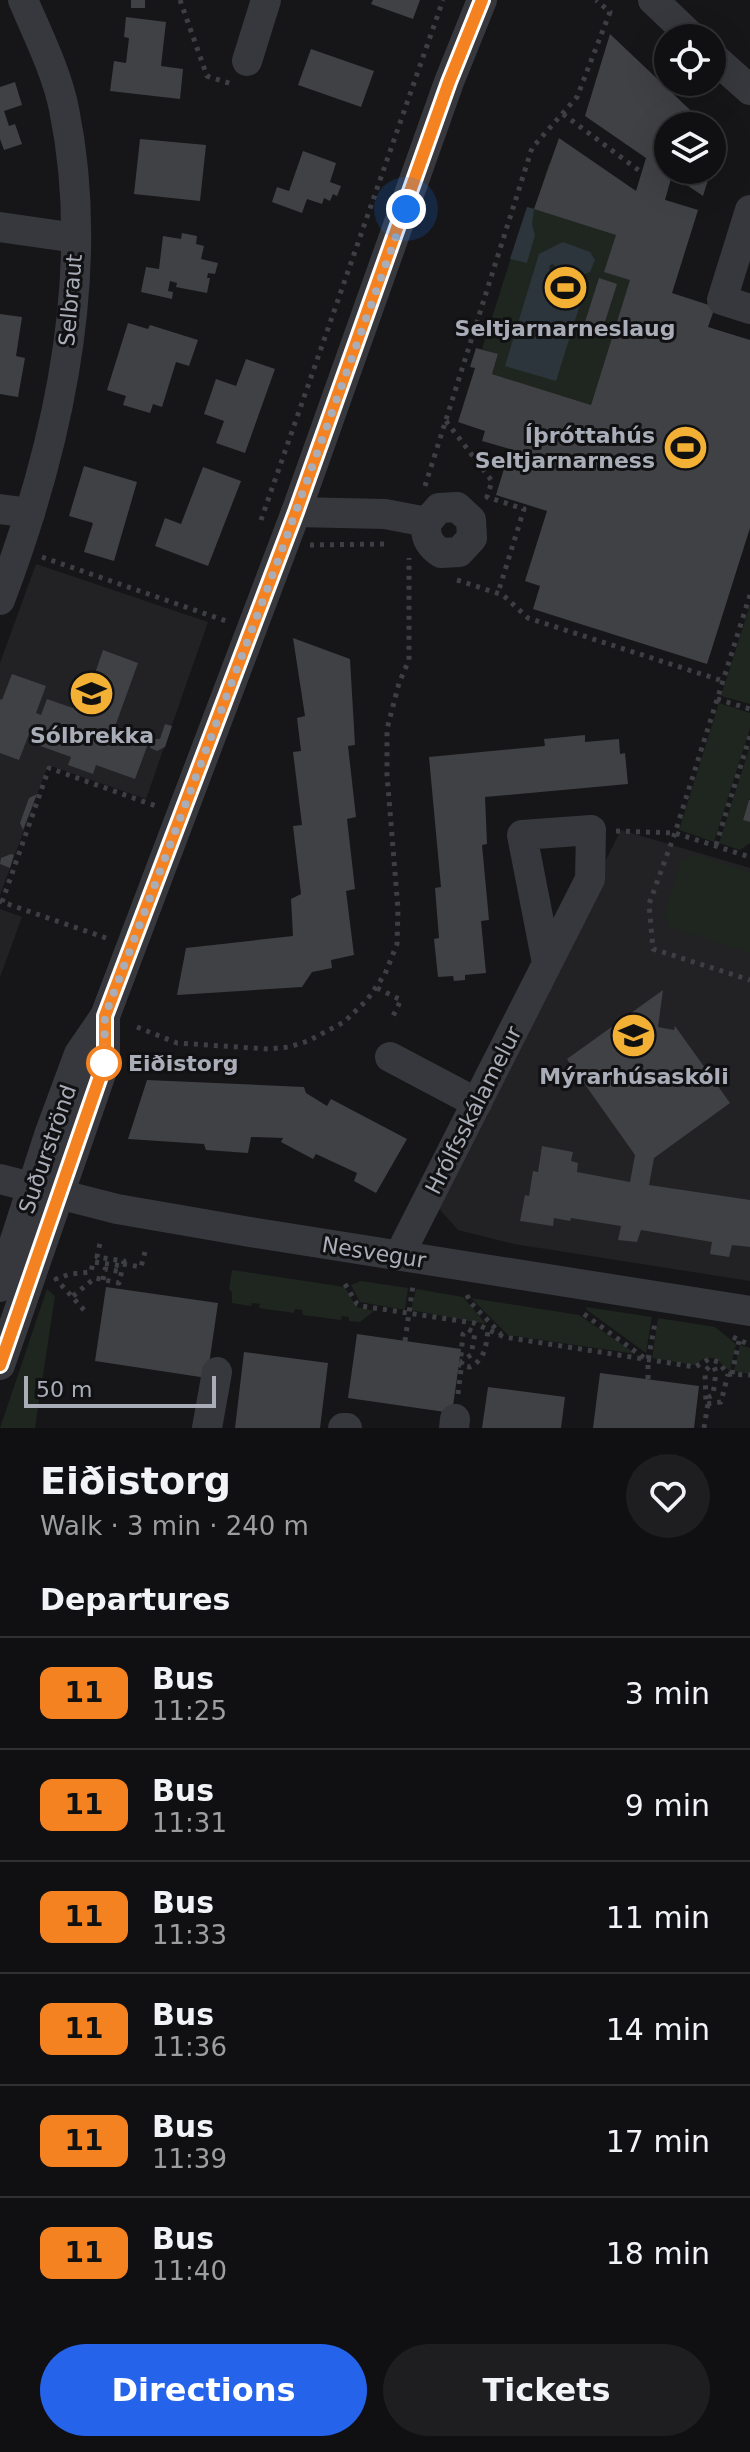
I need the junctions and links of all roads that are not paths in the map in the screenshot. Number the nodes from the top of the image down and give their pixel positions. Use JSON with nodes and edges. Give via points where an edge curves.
{"nodes":[{"id":1,"x":23,"y":0,"type":"edge"},
{"id":2,"x":266,"y":0,"type":"edge"},
{"id":3,"x":482,"y":0,"type":"edge"},
{"id":4,"x":653,"y":0,"type":"edge"},
{"id":5,"x":678,"y":24,"type":"edge"},
{"id":6,"x":247,"y":61,"type":"road end"},
{"id":7,"x":726,"y":69,"type":"edge"},
{"id":8,"x":750,"y":90,"type":"edge"},
{"id":9,"x":750,"y":210,"type":"edge"},
{"id":10,"x":0,"y":227,"type":"edge"},
{"id":11,"x":76,"y":238,"type":"junction"},
{"id":12,"x":750,"y":309,"type":"edge"},
{"id":13,"x":0,"y":509,"type":"edge"},
{"id":14,"x":296,"y":512,"type":"junction"},
{"id":15,"x":30,"y":513,"type":"junction"},
{"id":16,"x":417,"y":529,"type":"road end"},
{"id":17,"x":0,"y":600,"type":"edge"},
{"id":18,"x":547,"y":963,"type":"junction"},
{"id":19,"x":390,"y":1057,"type":"dead end"},
{"id":20,"x":477,"y":1103,"type":"junction"},
{"id":21,"x":0,"y":1179,"type":"edge"},
{"id":22,"x":47,"y":1190,"type":"junction"},
{"id":23,"x":399,"y":1256,"type":"junction"},
{"id":24,"x":0,"y":1287,"type":"edge"},
{"id":25,"x":750,"y":1311,"type":"edge"},
{"id":26,"x":0,"y":1365,"type":"edge"},
{"id":27,"x":207,"y":1428,"type":"edge"},
{"id":28,"x":227,"y":1428,"type":"edge"}],
"edges":[{"from":1,"to":11,"type":"street","name":"Selbraut","via":[[64,106]]},
{"from":2,"to":6,"type":"street"},
{"from":3,"to":14,"type":"street","name":"Suðurströnd"},
{"from":4,"to":5,"type":"street"},
{"from":7,"to":8,"type":"street"},
{"from":9,"to":12,"type":"street","via":[[722,300]]},
{"from":10,"to":11,"type":"street"},
{"from":11,"to":15,"type":"street","name":"Selbraut","via":[[63,373]]},
{"from":13,"to":15,"type":"street"},
{"from":14,"to":16,"type":"street","via":[[385,514]]},
{"from":14,"to":22,"type":"street","name":"Suðurströnd","via":[[105,1016],[105,1062]]},
{"from":15,"to":17,"type":"street","name":"Selbraut"},
{"from":18,"to":18,"type":"street","name":"Hrólfsskálamelur","via":[[590,879],[591,830],[522,835]]},
{"from":18,"to":20,"type":"street","name":"Hrólfsskálamelur"},
{"from":19,"to":20,"type":"street"},
{"from":20,"to":23,"type":"street","name":"Hrólfsskálamelur"},
{"from":21,"to":22,"type":"street","name":"Nesvegur"},
{"from":22,"to":23,"type":"street","name":"Nesvegur","via":[[117,1209]]},
{"from":22,"to":24,"type":"street","name":"Suðurströnd"},
{"from":22,"to":26,"type":"street","name":"Suðurströnd"},
{"from":23,"to":25,"type":"street","name":"Nesvegur"},
{"from":27,"to":28,"type":"street","via":[[224,1380]]}]}
